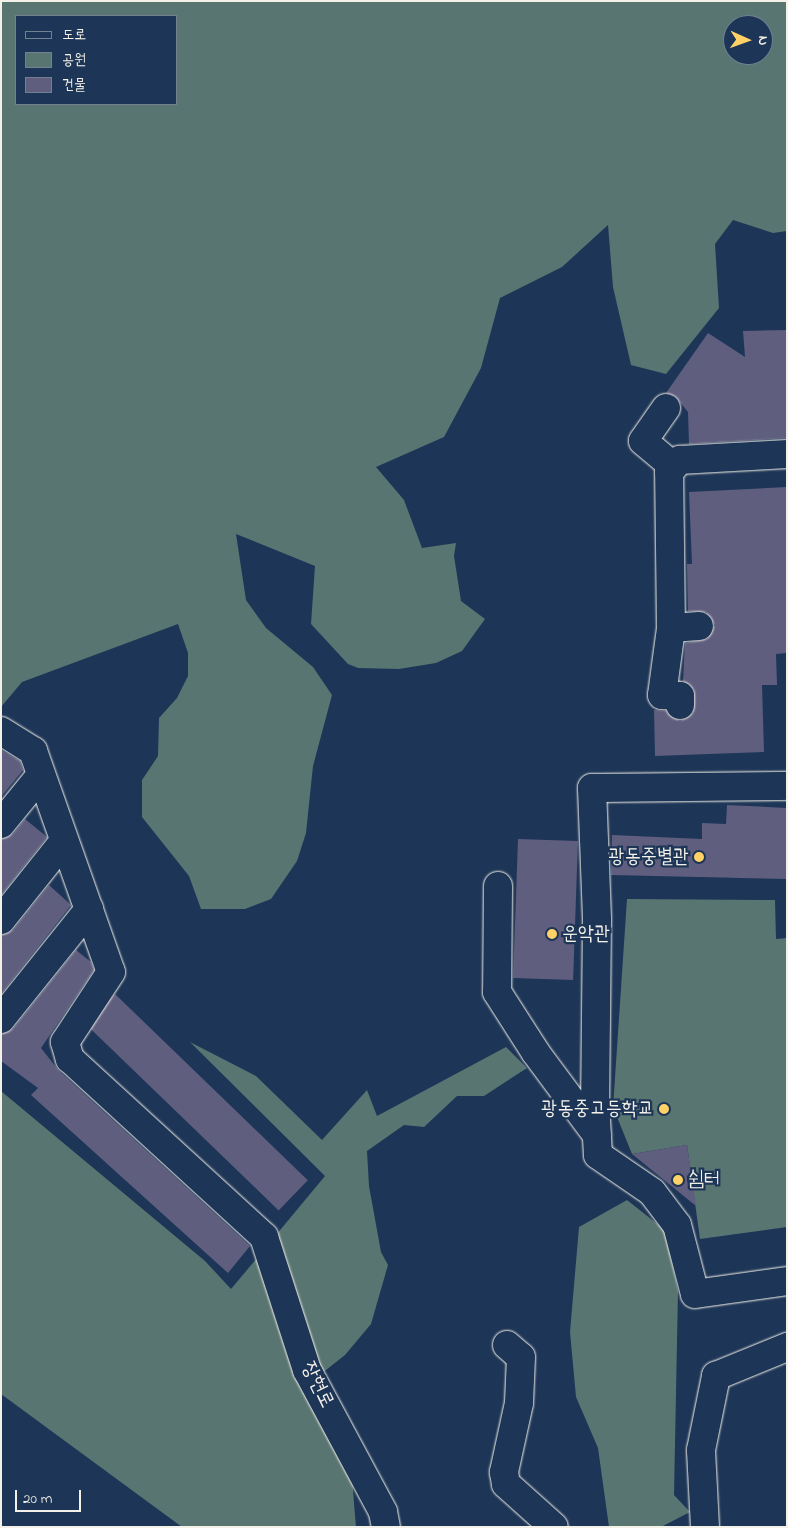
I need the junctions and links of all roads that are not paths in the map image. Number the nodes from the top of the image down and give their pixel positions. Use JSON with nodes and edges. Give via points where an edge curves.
{"nodes":[{"id":1,"x":666,"y":408,"type":"dead end"},
{"id":2,"x":787,"y":454,"type":"edge"},
{"id":3,"x":674,"y":467,"type":"junction"},
{"id":4,"x":699,"y":626,"type":"dead end"},
{"id":5,"x":671,"y":628,"type":"junction"},
{"id":6,"x":684,"y":699,"type":"dead end"},
{"id":7,"x":1,"y":731,"type":"edge"},
{"id":8,"x":41,"y":775,"type":"junction"},
{"id":9,"x":787,"y":786,"type":"edge"},
{"id":10,"x":1,"y":824,"type":"edge"},
{"id":11,"x":64,"y":841,"type":"junction"},
{"id":12,"x":498,"y":886,"type":"dead end"},
{"id":13,"x":88,"y":909,"type":"junction"},
{"id":14,"x":1,"y":920,"type":"edge"},
{"id":15,"x":1,"y":1019,"type":"edge"},
{"id":16,"x":597,"y":1135,"type":"junction"},
{"id":17,"x":787,"y":1280,"type":"edge"},
{"id":18,"x":507,"y":1345,"type":"dead end"},
{"id":19,"x":787,"y":1347,"type":"edge"},
{"id":20,"x":705,"y":1526,"type":"edge"},
{"id":21,"x":386,"y":1527,"type":"edge"},
{"id":22,"x":554,"y":1527,"type":"edge"}],
"edges":[{"from":1,"to":3,"type":"street","via":[[644,441]]},
{"from":2,"to":3,"type":"street","via":[[737,454],[680,460]]},
{"from":3,"to":5,"type":"street","via":[[669,471],[667,517]]},
{"from":4,"to":5,"type":"street"},
{"from":5,"to":6,"type":"street","via":[[662,695]]},
{"from":7,"to":8,"type":"street","via":[[32,751]]},
{"from":8,"to":10,"type":"street"},
{"from":8,"to":11,"type":"street"},
{"from":9,"to":16,"type":"street","via":[[592,788],[597,920]]},
{"from":11,"to":13,"type":"street"},
{"from":11,"to":14,"type":"street"},
{"from":12,"to":16,"type":"street","via":[[497,992],[536,1053]]},
{"from":13,"to":15,"type":"street"},
{"from":13,"to":21,"type":"street","name":"장현로","via":[[111,972],[65,1042],[70,1059],[264,1237],[308,1370],[383,1512]]},
{"from":16,"to":17,"type":"street","via":[[598,1154],[652,1192],[676,1225],[695,1294]]},
{"from":18,"to":22,"type":"street","via":[[521,1357],[518,1402],[504,1472],[506,1484]]},
{"from":19,"to":20,"type":"street","via":[[716,1376],[702,1450]]}]}
